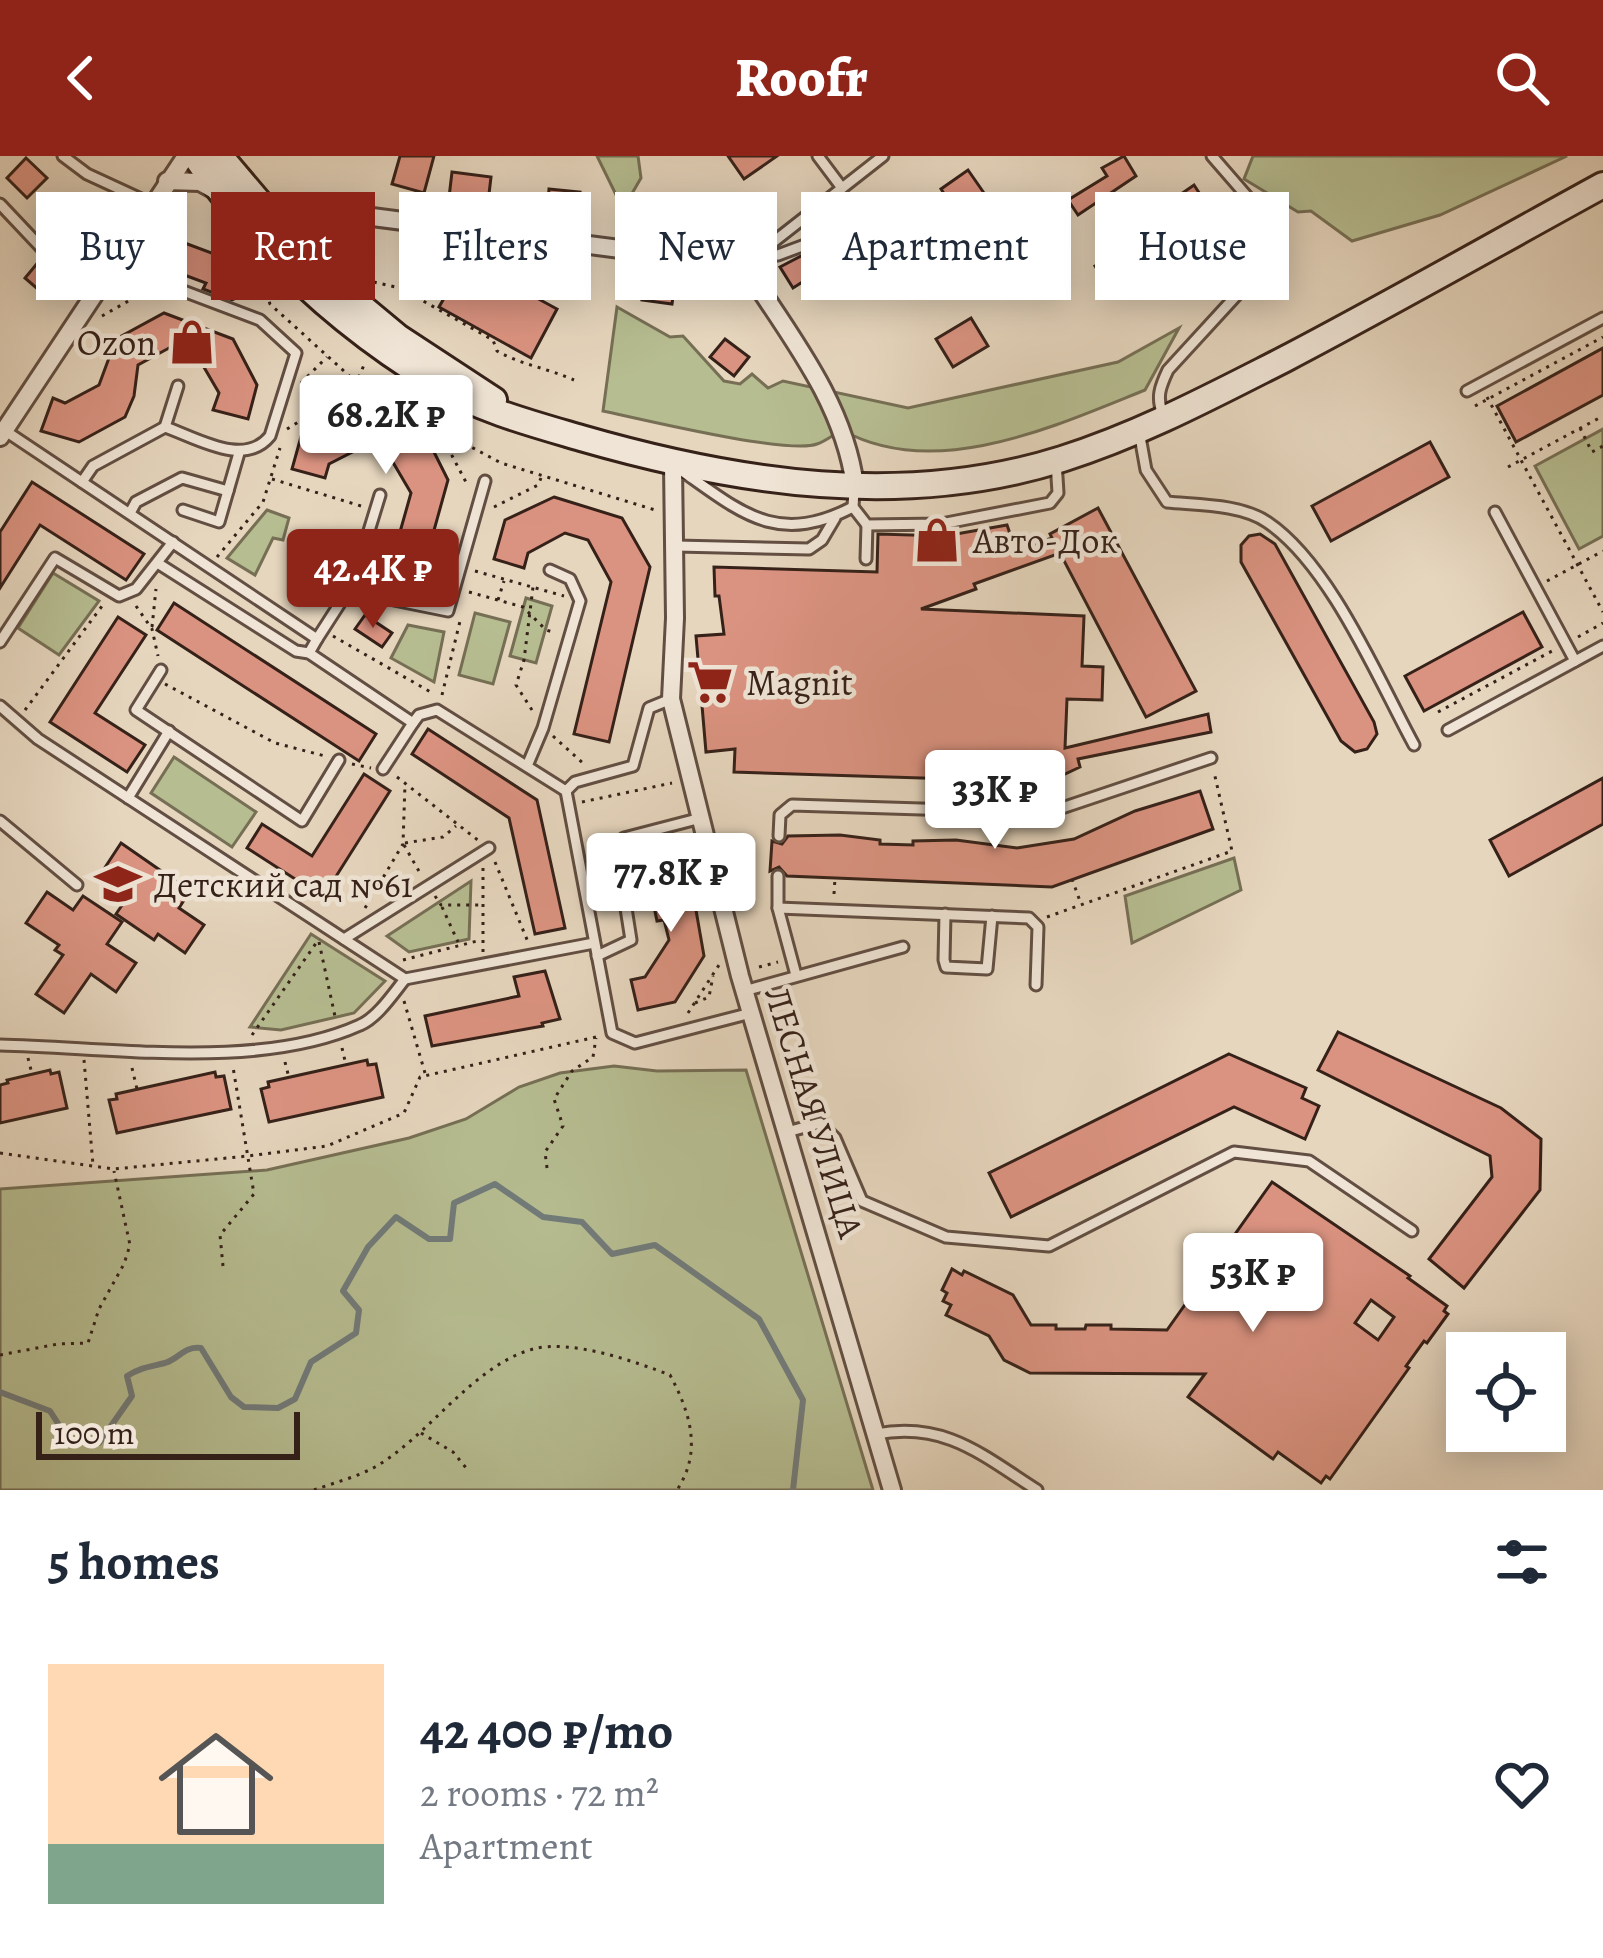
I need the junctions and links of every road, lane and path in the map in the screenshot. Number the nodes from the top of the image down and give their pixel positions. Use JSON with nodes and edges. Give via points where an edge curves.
{"nodes":[{"id":1,"x":63,"y":156,"type":"edge"},
{"id":2,"x":172,"y":156,"type":"edge"},
{"id":3,"x":186,"y":156,"type":"edge"},
{"id":4,"x":195,"y":156,"type":"edge"},
{"id":5,"x":818,"y":156,"type":"edge"},
{"id":6,"x":883,"y":156,"type":"edge"},
{"id":7,"x":1212,"y":156,"type":"edge"},
{"id":8,"x":220,"y":169,"type":"edge"},
{"id":9,"x":167,"y":181,"type":"junction"},
{"id":10,"x":1603,"y":184,"type":"edge"},
{"id":11,"x":842,"y":188,"type":"junction"},
{"id":12,"x":126,"y":192,"type":"edge"},
{"id":13,"x":160,"y":192,"type":"edge"},
{"id":14,"x":244,"y":192,"type":"edge"},
{"id":15,"x":0,"y":205,"type":"edge"},
{"id":16,"x":375,"y":216,"type":"edge"},
{"id":17,"x":777,"y":240,"type":"edge"},
{"id":18,"x":36,"y":243,"type":"edge"},
{"id":19,"x":615,"y":245,"type":"edge"},
{"id":20,"x":375,"y":282,"type":"edge"},
{"id":21,"x":187,"y":294,"type":"edge"},
{"id":22,"x":89,"y":300,"type":"edge"},
{"id":23,"x":131,"y":300,"type":"edge"},
{"id":24,"x":269,"y":300,"type":"edge"},
{"id":25,"x":352,"y":300,"type":"edge"},
{"id":26,"x":773,"y":300,"type":"edge"},
{"id":27,"x":1603,"y":318,"type":"edge"},
{"id":28,"x":95,"y":320,"type":"dead end"},
{"id":29,"x":1603,"y":337,"type":"edge"},
{"id":30,"x":327,"y":357,"type":"junction"},
{"id":31,"x":365,"y":363,"type":"dead end"},
{"id":32,"x":306,"y":378,"type":"junction"},
{"id":33,"x":574,"y":380,"type":"dead end"},
{"id":34,"x":356,"y":382,"type":"junction"},
{"id":35,"x":396,"y":384,"type":"dead end"},
{"id":36,"x":1480,"y":384,"type":"junction"},
{"id":37,"x":299,"y":385,"type":"dead end"},
{"id":38,"x":178,"y":386,"type":"dead end"},
{"id":39,"x":1467,"y":391,"type":"dead end"},
{"id":40,"x":1488,"y":399,"type":"junction"},
{"id":41,"x":392,"y":404,"type":"junction"},
{"id":42,"x":1475,"y":406,"type":"dead end"},
{"id":43,"x":292,"y":407,"type":"dead end"},
{"id":44,"x":322,"y":407,"type":"junction"},
{"id":45,"x":515,"y":416,"type":"junction"},
{"id":46,"x":1602,"y":419,"type":"edge"},
{"id":47,"x":1165,"y":420,"type":"junction"},
{"id":48,"x":165,"y":427,"type":"junction"},
{"id":49,"x":1580,"y":428,"type":"junction"},
{"id":50,"x":438,"y":430,"type":"junction"},
{"id":51,"x":1139,"y":431,"type":"junction"},
{"id":52,"x":2,"y":434,"type":"edge"},
{"id":53,"x":280,"y":446,"type":"dead end"},
{"id":54,"x":1603,"y":446,"type":"edge"},
{"id":55,"x":239,"y":453,"type":"junction"},
{"id":56,"x":1521,"y":460,"type":"junction"},
{"id":57,"x":1056,"y":461,"type":"junction"},
{"id":58,"x":674,"y":465,"type":"junction"},
{"id":59,"x":1508,"y":466,"type":"dead end"},
{"id":60,"x":542,"y":476,"type":"junction"},
{"id":61,"x":271,"y":478,"type":"junction"},
{"id":62,"x":485,"y":481,"type":"dead end"},
{"id":63,"x":82,"y":482,"type":"junction"},
{"id":64,"x":228,"y":490,"type":"junction"},
{"id":65,"x":380,"y":495,"type":"dead end"},
{"id":66,"x":854,"y":497,"type":"junction"},
{"id":67,"x":483,"y":508,"type":"junction"},
{"id":68,"x":183,"y":510,"type":"dead end"},
{"id":69,"x":376,"y":510,"type":"junction"},
{"id":70,"x":675,"y":512,"type":"junction"},
{"id":71,"x":1495,"y":512,"type":"dead end"},
{"id":72,"x":130,"y":513,"type":"junction"},
{"id":73,"x":836,"y":517,"type":"junction"},
{"id":74,"x":867,"y":525,"type":"junction"},
{"id":75,"x":172,"y":542,"type":"junction"},
{"id":76,"x":676,"y":546,"type":"junction"},
{"id":77,"x":1603,"y":551,"type":"edge"},
{"id":78,"x":216,"y":559,"type":"dead end"},
{"id":79,"x":866,"y":559,"type":"dead end"},
{"id":80,"x":158,"y":564,"type":"junction"},
{"id":81,"x":1577,"y":565,"type":"junction"},
{"id":82,"x":550,"y":570,"type":"dead end"},
{"id":83,"x":473,"y":571,"type":"dead end"},
{"id":84,"x":504,"y":579,"type":"junction"},
{"id":85,"x":353,"y":583,"type":"junction"},
{"id":86,"x":1535,"y":587,"type":"junction"},
{"id":87,"x":468,"y":592,"type":"dead end"},
{"id":88,"x":112,"y":594,"type":"junction"},
{"id":89,"x":128,"y":595,"type":"junction"},
{"id":90,"x":498,"y":601,"type":"junction"},
{"id":91,"x":580,"y":601,"type":"junction"},
{"id":92,"x":1603,"y":612,"type":"edge"},
{"id":93,"x":462,"y":613,"type":"dead end"},
{"id":94,"x":1603,"y":623,"type":"edge"},
{"id":95,"x":152,"y":629,"type":"junction"},
{"id":96,"x":569,"y":637,"type":"junction"},
{"id":97,"x":317,"y":640,"type":"junction"},
{"id":98,"x":0,"y":642,"type":"edge"},
{"id":99,"x":1566,"y":643,"type":"junction"},
{"id":100,"x":1603,"y":646,"type":"edge"},
{"id":101,"x":309,"y":653,"type":"junction"},
{"id":102,"x":1575,"y":661,"type":"junction"},
{"id":103,"x":159,"y":675,"type":"junction"},
{"id":104,"x":671,"y":699,"type":"junction"},
{"id":105,"x":437,"y":710,"type":"junction"},
{"id":106,"x":1438,"y":712,"type":"dead end"},
{"id":107,"x":9,"y":714,"type":"edge"},
{"id":108,"x":413,"y":723,"type":"junction"},
{"id":109,"x":0,"y":724,"type":"edge"},
{"id":110,"x":1448,"y":730,"type":"dead end"},
{"id":111,"x":169,"y":731,"type":"junction"},
{"id":112,"x":1414,"y":745,"type":"dead end"},
{"id":113,"x":1211,"y":758,"type":"joint"},
{"id":114,"x":339,"y":760,"type":"junction"},
{"id":115,"x":526,"y":766,"type":"junction"},
{"id":116,"x":383,"y":769,"type":"junction"},
{"id":117,"x":406,"y":782,"type":"junction"},
{"id":118,"x":677,"y":782,"type":"dead end"},
{"id":119,"x":566,"y":791,"type":"junction"},
{"id":120,"x":128,"y":798,"type":"junction"},
{"id":121,"x":568,"y":806,"type":"junction"},
{"id":122,"x":701,"y":818,"type":"junction"},
{"id":123,"x":0,"y":821,"type":"edge"},
{"id":124,"x":458,"y":824,"type":"junction"},
{"id":125,"x":779,"y":836,"type":"dead end"},
{"id":126,"x":403,"y":844,"type":"junction"},
{"id":127,"x":486,"y":850,"type":"junction"},
{"id":128,"x":778,"y":876,"type":"dead end"},
{"id":129,"x":835,"y":878,"type":"dead end"},
{"id":130,"x":1072,"y":879,"type":"dead end"},
{"id":131,"x":77,"y":885,"type":"dead end"},
{"id":132,"x":428,"y":885,"type":"junction"},
{"id":133,"x":1082,"y":904,"type":"junction"},
{"id":134,"x":441,"y":905,"type":"junction"},
{"id":135,"x":483,"y":905,"type":"junction"},
{"id":136,"x":778,"y":908,"type":"junction"},
{"id":137,"x":834,"y":910,"type":"junction"},
{"id":138,"x":945,"y":914,"type":"junction"},
{"id":139,"x":992,"y":916,"type":"junction"},
{"id":140,"x":1035,"y":921,"type":"junction"},
{"id":141,"x":360,"y":927,"type":"junction"},
{"id":142,"x":327,"y":928,"type":"junction"},
{"id":143,"x":344,"y":939,"type":"junction"},
{"id":144,"x":483,"y":940,"type":"junction"},
{"id":145,"x":318,"y":941,"type":"junction"},
{"id":146,"x":459,"y":946,"type":"junction"},
{"id":147,"x":903,"y":947,"type":"dead end"},
{"id":148,"x":596,"y":949,"type":"junction"},
{"id":149,"x":533,"y":955,"type":"junction"},
{"id":150,"x":723,"y":959,"type":"dead end"},
{"id":151,"x":791,"y":959,"type":"junction"},
{"id":152,"x":484,"y":964,"type":"junction"},
{"id":153,"x":395,"y":972,"type":"junction"},
{"id":154,"x":796,"y":975,"type":"junction"},
{"id":155,"x":406,"y":980,"type":"junction"},
{"id":156,"x":742,"y":982,"type":"junction"},
{"id":157,"x":1036,"y":985,"type":"dead end"},
{"id":158,"x":394,"y":992,"type":"junction"},
{"id":159,"x":751,"y":1013,"type":"junction"},
{"id":160,"x":339,"y":1032,"type":"junction"},
{"id":161,"x":676,"y":1032,"type":"junction"},
{"id":162,"x":611,"y":1033,"type":"junction"},
{"id":163,"x":597,"y":1036,"type":"junction"},
{"id":164,"x":0,"y":1045,"type":"edge"},
{"id":165,"x":83,"y":1047,"type":"junction"},
{"id":166,"x":282,"y":1047,"type":"junction"},
{"id":167,"x":128,"y":1049,"type":"junction"},
{"id":168,"x":235,"y":1053,"type":"junction"},
{"id":169,"x":346,"y":1065,"type":"dead end"},
{"id":170,"x":426,"y":1075,"type":"junction"},
{"id":171,"x":289,"y":1078,"type":"dead end"},
{"id":172,"x":137,"y":1089,"type":"dead end"},
{"id":173,"x":787,"y":1132,"type":"junction"},
{"id":174,"x":0,"y":1153,"type":"edge"},
{"id":175,"x":248,"y":1156,"type":"junction"},
{"id":176,"x":93,"y":1166,"type":"junction"},
{"id":177,"x":114,"y":1168,"type":"junction"},
{"id":178,"x":547,"y":1168,"type":"dead end"},
{"id":179,"x":1412,"y":1231,"type":"dead end"},
{"id":180,"x":224,"y":1266,"type":"dead end"},
{"id":181,"x":1,"y":1355,"type":"edge"},
{"id":182,"x":420,"y":1432,"type":"junction"},
{"id":183,"x":876,"y":1434,"type":"junction"},
{"id":184,"x":467,"y":1469,"type":"dead end"},
{"id":185,"x":314,"y":1490,"type":"edge"},
{"id":186,"x":676,"y":1490,"type":"edge"},
{"id":187,"x":892,"y":1490,"type":"edge"},
{"id":188,"x":1037,"y":1490,"type":"edge"}],
"edges":[{"from":1,"to":12,"type":"lane"},
{"from":2,"to":9,"type":"street"},
{"from":3,"to":9,"type":"street"},
{"from":4,"to":8,"type":"main road"},
{"from":5,"to":11,"type":"lane"},
{"from":6,"to":11,"type":"lane"},
{"from":7,"to":47,"type":"lane","via":[[1278,232],[1279,249],[1168,370],[1158,403]]},
{"from":8,"to":9,"type":"street","via":[[200,182]]},
{"from":8,"to":14,"type":"main road"},
{"from":8,"to":45,"type":"main road","via":[[279,262],[355,331],[439,386]]},
{"from":9,"to":13,"type":"street"},
{"from":10,"to":47,"type":"main road"},
{"from":11,"to":17,"type":"lane"},
{"from":15,"to":18,"type":"lane"},
{"from":16,"to":19,"type":"street"},
{"from":20,"to":33,"type":"path","via":[[420,298],[523,365]]},
{"from":21,"to":55,"type":"lane","via":[[260,320],[296,353],[270,436]]},
{"from":22,"to":52,"type":"street"},
{"from":23,"to":28,"type":"path"},
{"from":24,"to":30,"type":"path"},
{"from":25,"to":45,"type":"main road"},
{"from":26,"to":66,"type":"street","via":[[829,396],[852,463]]},
{"from":27,"to":36,"type":"lane"},
{"from":29,"to":40,"type":"path"},
{"from":30,"to":32,"type":"path"},
{"from":30,"to":34,"type":"path"},
{"from":31,"to":34,"type":"path"},
{"from":32,"to":37,"type":"path"},
{"from":32,"to":44,"type":"path"},
{"from":34,"to":41,"type":"path"},
{"from":34,"to":44,"type":"path"},
{"from":35,"to":41,"type":"path"},
{"from":36,"to":39,"type":"lane"},
{"from":36,"to":40,"type":"path"},
{"from":38,"to":48,"type":"lane"},
{"from":40,"to":42,"type":"path"},
{"from":40,"to":56,"type":"path"},
{"from":41,"to":50,"type":"path"},
{"from":43,"to":44,"type":"path","via":[[285,430]]},
{"from":45,"to":58,"type":"main road"},
{"from":46,"to":49,"type":"path"},
{"from":47,"to":51,"type":"main road"},
{"from":48,"to":55,"type":"lane"},
{"from":48,"to":63,"type":"lane","via":[[93,466]]},
{"from":49,"to":54,"type":"path","via":[[1592,452]]},
{"from":49,"to":56,"type":"path"},
{"from":50,"to":60,"type":"path"},
{"from":50,"to":67,"type":"path"},
{"from":51,"to":57,"type":"main road"},
{"from":51,"to":112,"type":"lane","via":[[1146,470],[1167,502],[1265,520],[1297,551],[1336,600]]},
{"from":52,"to":63,"type":"lane"},
{"from":53,"to":61,"type":"path"},
{"from":55,"to":64,"type":"lane"},
{"from":56,"to":59,"type":"path"},
{"from":56,"to":81,"type":"path"},
{"from":57,"to":66,"type":"main road"},
{"from":57,"to":74,"type":"lane","via":[[1058,493],[1050,503],[941,524]]},
{"from":58,"to":66,"type":"main road"},
{"from":58,"to":70,"type":"street","name":"ЛЕСНАЯ УЛИЦА"},
{"from":58,"to":73,"type":"lane","via":[[758,521]]},
{"from":60,"to":67,"type":"path","via":[[538,485]]},
{"from":60,"to":70,"type":"path"},
{"from":61,"to":69,"type":"path"},
{"from":61,"to":78,"type":"path","via":[[263,502]]},
{"from":62,"to":67,"type":"lane"},
{"from":63,"to":72,"type":"lane"},
{"from":64,"to":68,"type":"lane","via":[[219,522]]},
{"from":64,"to":72,"type":"lane","via":[[182,478]]},
{"from":65,"to":69,"type":"lane"},
{"from":66,"to":73,"type":"lane"},
{"from":66,"to":74,"type":"lane"},
{"from":67,"to":85,"type":"lane","via":[[448,611]]},
{"from":69,"to":85,"type":"lane"},
{"from":70,"to":76,"type":"street","name":"ЛЕСНАЯ УЛИЦА"},
{"from":71,"to":86,"type":"lane"},
{"from":72,"to":75,"type":"lane"},
{"from":73,"to":76,"type":"lane","via":[[809,549]]},
{"from":74,"to":79,"type":"lane"},
{"from":75,"to":80,"type":"lane"},
{"from":75,"to":97,"type":"lane"},
{"from":76,"to":104,"type":"street","name":"ЛЕСНАЯ УЛИЦА"},
{"from":77,"to":81,"type":"path"},
{"from":80,"to":89,"type":"lane"},
{"from":80,"to":95,"type":"path"},
{"from":80,"to":101,"type":"lane"},
{"from":81,"to":86,"type":"path"},
{"from":81,"to":92,"type":"path"},
{"from":82,"to":91,"type":"lane","via":[[570,579]]},
{"from":83,"to":84,"type":"path"},
{"from":84,"to":90,"type":"path"},
{"from":84,"to":91,"type":"path"},
{"from":85,"to":97,"type":"lane"},
{"from":86,"to":99,"type":"lane"},
{"from":87,"to":90,"type":"path"},
{"from":88,"to":89,"type":"lane"},
{"from":88,"to":98,"type":"lane","via":[[55,558]]},
{"from":88,"to":107,"type":"path"},
{"from":89,"to":95,"type":"path"},
{"from":90,"to":96,"type":"path"},
{"from":91,"to":96,"type":"lane"},
{"from":93,"to":105,"type":"path"},
{"from":94,"to":99,"type":"path"},
{"from":95,"to":103,"type":"path"},
{"from":96,"to":115,"type":"lane"},
{"from":97,"to":101,"type":"lane"},
{"from":99,"to":102,"type":"lane"},
{"from":99,"to":106,"type":"path"},
{"from":100,"to":102,"type":"lane"},
{"from":101,"to":108,"type":"lane"},
{"from":102,"to":110,"type":"lane"},
{"from":103,"to":111,"type":"lane","via":[[136,710]]},
{"from":103,"to":114,"type":"path","via":[[275,743]]},
{"from":104,"to":119,"type":"lane","via":[[649,708],[633,766]]},
{"from":104,"to":122,"type":"street","name":"ЛЕСНАЯ УЛИЦА"},
{"from":105,"to":108,"type":"lane"},
{"from":105,"to":115,"type":"lane"},
{"from":107,"to":109,"type":"lane"},
{"from":107,"to":120,"type":"lane"},
{"from":108,"to":116,"type":"lane"},
{"from":111,"to":114,"type":"lane","via":[[302,821]]},
{"from":111,"to":120,"type":"lane"},
{"from":113,"to":125,"type":"lane","via":[[1047,813],[792,805],[780,815]]},
{"from":113,"to":133,"type":"path","via":[[1232,850]]},
{"from":114,"to":116,"type":"path"},
{"from":115,"to":119,"type":"lane"},
{"from":116,"to":117,"type":"path"},
{"from":117,"to":124,"type":"path"},
{"from":117,"to":126,"type":"path"},
{"from":118,"to":121,"type":"path"},
{"from":119,"to":121,"type":"lane"},
{"from":120,"to":142,"type":"lane"},
{"from":121,"to":148,"type":"lane"},
{"from":122,"to":148,"type":"lane","via":[[624,838],[617,851],[631,940]]},
{"from":122,"to":156,"type":"street","name":"ЛЕСНАЯ УЛИЦА"},
{"from":123,"to":131,"type":"lane"},
{"from":124,"to":126,"type":"path","via":[[443,837]]},
{"from":124,"to":127,"type":"path"},
{"from":126,"to":132,"type":"path"},
{"from":126,"to":141,"type":"path"},
{"from":127,"to":132,"type":"lane"},
{"from":127,"to":135,"type":"path"},
{"from":127,"to":149,"type":"path"},
{"from":128,"to":136,"type":"lane"},
{"from":129,"to":137,"type":"path"},
{"from":130,"to":133,"type":"path"},
{"from":132,"to":134,"type":"path"},
{"from":132,"to":141,"type":"lane"},
{"from":133,"to":140,"type":"path"},
{"from":134,"to":135,"type":"path"},
{"from":134,"to":146,"type":"path"},
{"from":135,"to":144,"type":"path"},
{"from":136,"to":137,"type":"lane"},
{"from":136,"to":151,"type":"lane"},
{"from":137,"to":138,"type":"lane"},
{"from":138,"to":139,"type":"lane"},
{"from":138,"to":139,"type":"lane","via":[[944,960],[952,970],[987,969]]},
{"from":139,"to":140,"type":"lane"},
{"from":140,"to":157,"type":"lane"},
{"from":141,"to":143,"type":"lane"},
{"from":142,"to":143,"type":"lane"},
{"from":142,"to":145,"type":"path"},
{"from":143,"to":153,"type":"lane"},
{"from":144,"to":146,"type":"path"},
{"from":144,"to":152,"type":"path"},
{"from":145,"to":160,"type":"path"},
{"from":145,"to":168,"type":"path"},
{"from":146,"to":153,"type":"path","via":[[404,960]]},
{"from":147,"to":154,"type":"lane"},
{"from":148,"to":149,"type":"lane"},
{"from":148,"to":162,"type":"lane"},
{"from":149,"to":152,"type":"lane"},
{"from":150,"to":161,"type":"path"},
{"from":151,"to":154,"type":"lane"},
{"from":151,"to":156,"type":"path"},
{"from":152,"to":155,"type":"lane"},
{"from":153,"to":155,"type":"lane"},
{"from":154,"to":156,"type":"lane"},
{"from":155,"to":158,"type":"lane"},
{"from":156,"to":159,"type":"street","name":"ЛЕСНАЯ УЛИЦА"},
{"from":158,"to":160,"type":"lane","via":[[364,1024]]},
{"from":158,"to":170,"type":"path","via":[[404,1001]]},
{"from":159,"to":161,"type":"lane"},
{"from":159,"to":173,"type":"street","name":"ЛЕСНАЯ УЛИЦА"},
{"from":160,"to":166,"type":"lane"},
{"from":160,"to":169,"type":"path"},
{"from":161,"to":162,"type":"lane","via":[[634,1043]]},
{"from":162,"to":163,"type":"path"},
{"from":163,"to":170,"type":"path"},
{"from":163,"to":178,"type":"path","via":[[593,1057],[554,1099],[563,1126],[545,1151]]},
{"from":164,"to":165,"type":"lane"},
{"from":165,"to":167,"type":"lane"},
{"from":165,"to":176,"type":"path"},
{"from":166,"to":168,"type":"lane"},
{"from":166,"to":171,"type":"path"},
{"from":167,"to":168,"type":"lane"},
{"from":167,"to":172,"type":"path"},
{"from":168,"to":175,"type":"path"},
{"from":170,"to":175,"type":"path","via":[[404,1113],[328,1147]]},
{"from":173,"to":179,"type":"lane","via":[[820,1123],[836,1138],[862,1201],[946,1237],[1049,1246],[1234,1152],[1309,1161]]},
{"from":173,"to":183,"type":"street","name":"ЛЕСНАЯ УЛИЦА"},
{"from":174,"to":176,"type":"path"},
{"from":175,"to":177,"type":"path"},
{"from":175,"to":180,"type":"path","via":[[254,1194],[220,1235]]},
{"from":176,"to":177,"type":"path"},
{"from":177,"to":181,"type":"path","via":[[130,1245],[88,1343]]},
{"from":182,"to":184,"type":"path"},
{"from":182,"to":185,"type":"path","via":[[375,1467]]},
{"from":182,"to":186,"type":"path","via":[[536,1348],[609,1352],[670,1375],[688,1407],[692,1467]]},
{"from":183,"to":187,"type":"street","name":"ЛЕСНАЯ УЛИЦА"},
{"from":183,"to":188,"type":"lane","via":[[931,1431]]}]}
